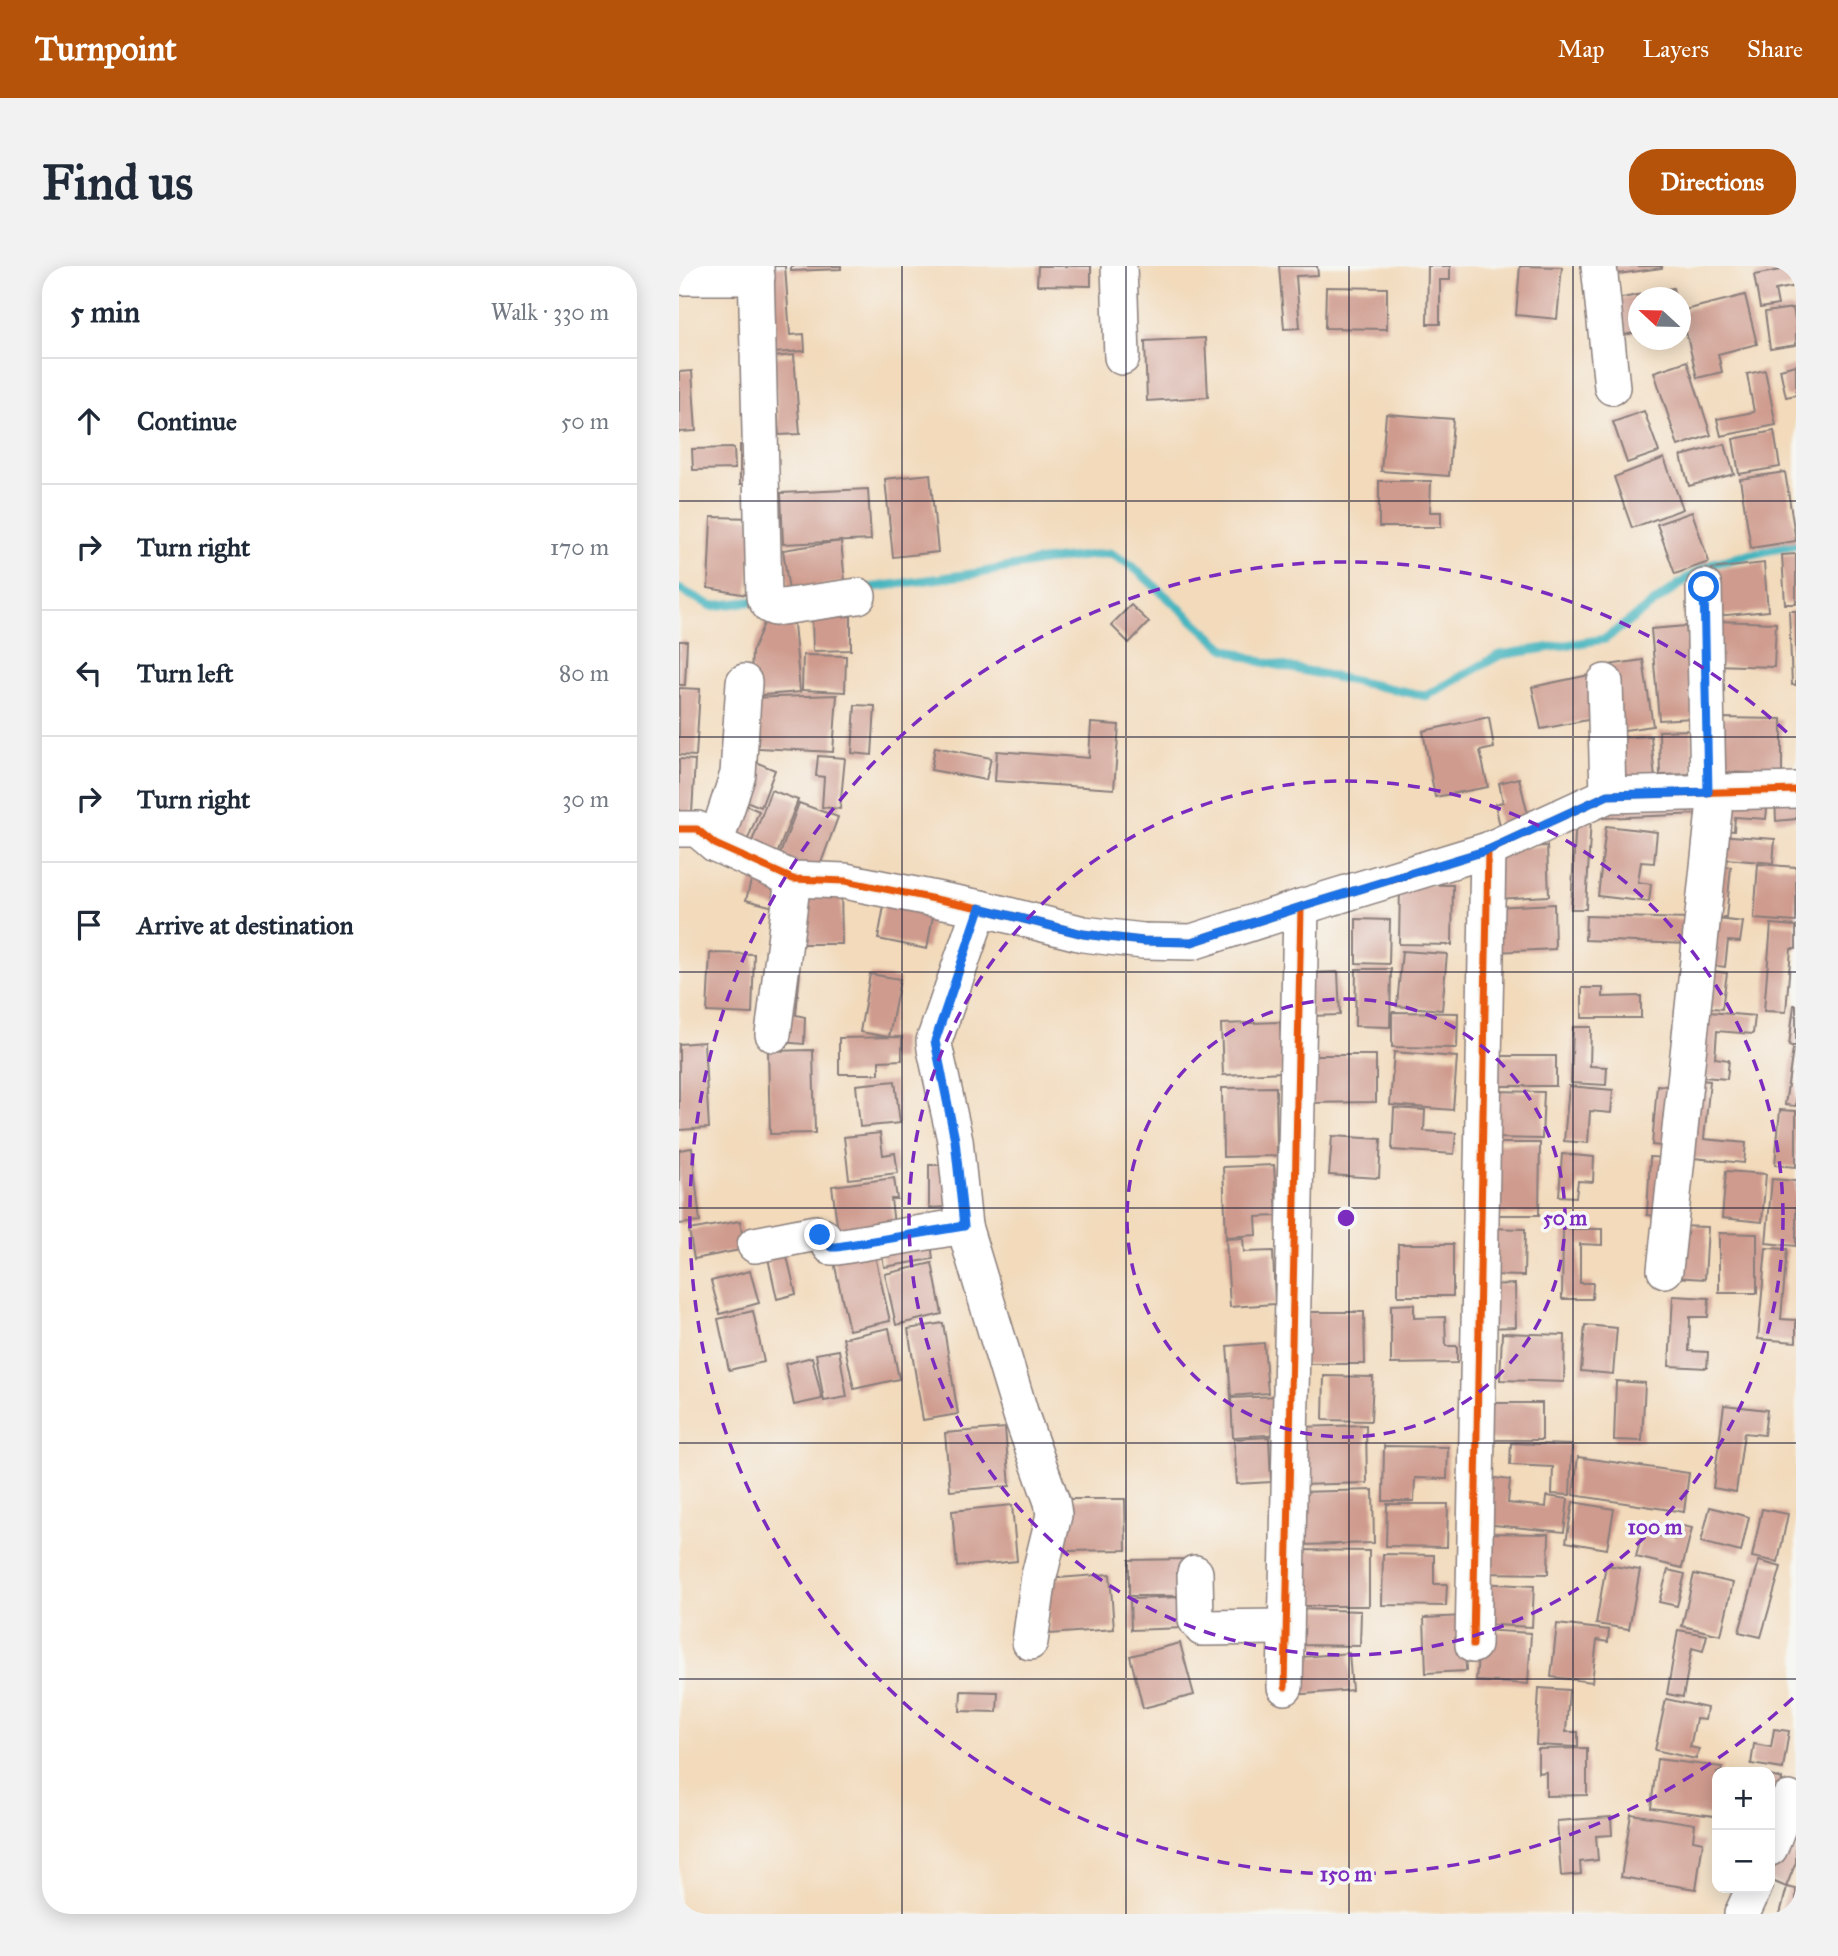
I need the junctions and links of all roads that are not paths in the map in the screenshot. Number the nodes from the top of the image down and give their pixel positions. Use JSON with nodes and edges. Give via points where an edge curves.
{"nodes":[{"id":1,"x":1119,"y":266,"type":"edge"},
{"id":2,"x":1599,"y":266,"type":"edge"},
{"id":3,"x":756,"y":272,"type":"edge"},
{"id":4,"x":679,"y":277,"type":"edge"},
{"id":5,"x":1122,"y":357,"type":"dead end"},
{"id":6,"x":1612,"y":387,"type":"dead end"},
{"id":7,"x":1704,"y":587,"type":"dead end"},
{"id":8,"x":858,"y":596,"type":"dead end"},
{"id":9,"x":744,"y":682,"type":"dead end"},
{"id":10,"x":1605,"y":682,"type":"dead end"},
{"id":11,"x":1796,"y":790,"type":"edge"},
{"id":12,"x":1712,"y":792,"type":"junction"},
{"id":13,"x":1608,"y":795,"type":"junction"},
{"id":14,"x":679,"y":829,"type":"edge"},
{"id":15,"x":715,"y":844,"type":"junction"},
{"id":16,"x":1488,"y":850,"type":"junction"},
{"id":17,"x":793,"y":878,"type":"junction"},
{"id":18,"x":1301,"y":907,"type":"junction"},
{"id":19,"x":980,"y":908,"type":"junction"},
{"id":20,"x":772,"y":1034,"type":"dead end"},
{"id":21,"x":964,"y":1226,"type":"junction"},
{"id":22,"x":755,"y":1245,"type":"dead end"},
{"id":23,"x":1665,"y":1270,"type":"dead end"},
{"id":24,"x":1195,"y":1573,"type":"dead end"},
{"id":25,"x":1286,"y":1627,"type":"junction"},
{"id":26,"x":1030,"y":1642,"type":"dead end"},
{"id":27,"x":1473,"y":1644,"type":"dead end"},
{"id":28,"x":1285,"y":1687,"type":"dead end"},
{"id":29,"x":1789,"y":1799,"type":"dead end"},
{"id":30,"x":1775,"y":1835,"type":"edge"},
{"id":31,"x":1751,"y":1893,"type":"edge"},
{"id":32,"x":1742,"y":1914,"type":"edge"}],
"edges":[{"from":1,"to":5,"type":"street"},
{"from":2,"to":6,"type":"street"},
{"from":3,"to":4,"type":"street"},
{"from":3,"to":8,"type":"street","via":[[764,597],[775,608]]},
{"from":7,"to":12,"type":"street"},
{"from":9,"to":15,"type":"street","via":[[738,774]]},
{"from":10,"to":13,"type":"street"},
{"from":11,"to":12,"type":"street"},
{"from":12,"to":13,"type":"street"},
{"from":12,"to":23,"type":"street"},
{"from":13,"to":16,"type":"street"},
{"from":14,"to":15,"type":"street","via":[[697,829]]},
{"from":15,"to":17,"type":"street"},
{"from":16,"to":18,"type":"street"},
{"from":16,"to":27,"type":"street"},
{"from":17,"to":19,"type":"street","via":[[845,881]]},
{"from":17,"to":20,"type":"street"},
{"from":18,"to":19,"type":"street","via":[[1192,942],[1083,934]]},
{"from":18,"to":25,"type":"street"},
{"from":19,"to":21,"type":"street","via":[[935,1041],[955,1140]]},
{"from":21,"to":22,"type":"street","via":[[837,1247],[816,1233]]},
{"from":21,"to":26,"type":"street","via":[[1052,1502],[1054,1515]]},
{"from":24,"to":25,"type":"street","via":[[1196,1620],[1202,1628]]},
{"from":25,"to":28,"type":"street"},
{"from":29,"to":30,"type":"street"},
{"from":31,"to":32,"type":"street"}]}
